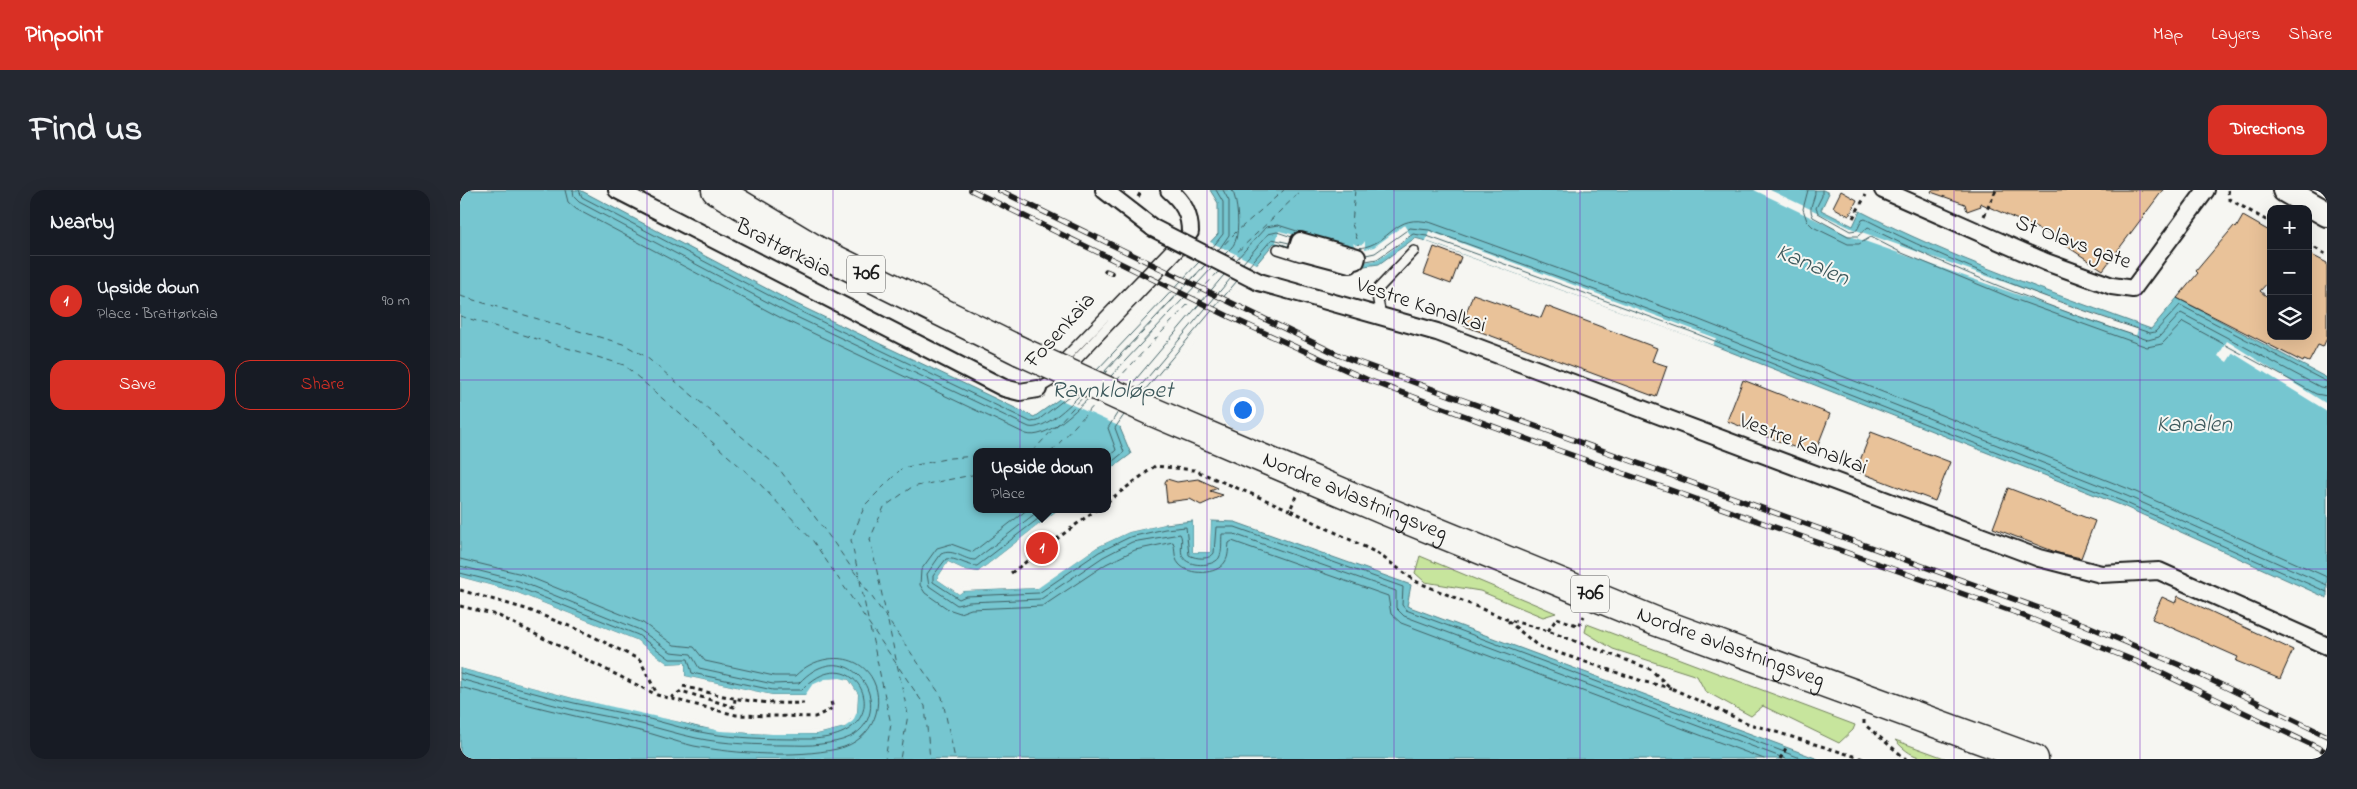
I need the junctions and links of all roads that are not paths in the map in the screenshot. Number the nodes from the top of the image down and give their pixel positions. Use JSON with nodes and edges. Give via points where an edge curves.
{"nodes":[{"id":1,"x":617,"y":190,"type":"edge"},
{"id":2,"x":716,"y":190,"type":"edge"},
{"id":3,"x":1104,"y":190,"type":"edge"},
{"id":4,"x":1169,"y":190,"type":"edge"},
{"id":5,"x":1884,"y":190,"type":"edge"},
{"id":6,"x":2206,"y":190,"type":"edge"},
{"id":7,"x":2285,"y":190,"type":"edge"},
{"id":8,"x":2327,"y":214,"type":"edge"},
{"id":9,"x":1190,"y":232,"type":"joint"},
{"id":10,"x":1278,"y":249,"type":"dead end"},
{"id":11,"x":1414,"y":251,"type":"dead end"},
{"id":12,"x":1357,"y":257,"type":"joint"},
{"id":13,"x":1346,"y":270,"type":"dead end"},
{"id":14,"x":1381,"y":315,"type":"junction"},
{"id":15,"x":1038,"y":390,"type":"joint"},
{"id":16,"x":2327,"y":646,"type":"edge"},
{"id":17,"x":2034,"y":759,"type":"edge"}],
"edges":[{"from":1,"to":15,"type":"street","name":"Brattørkaia","via":[[1004,388],[1020,392]]},
{"from":2,"to":17,"type":"highway","name":"Nordre avlastningsveg","number":"706","bridge":true,"via":[[818,250],[1020,351],[1153,412],[1656,621]]},
{"from":3,"to":14,"type":"street","name":"Vestre Kanalkai","bridge":true,"via":[[1153,228],[1259,282]]},
{"from":4,"to":9,"type":"street","name":"Fosenkaia","via":[[1186,209]]},
{"from":5,"to":6,"type":"street","name":"St Olavs gate","via":[[2046,262],[2112,286],[2133,290]]},
{"from":7,"to":8,"type":"main road"},
{"from":9,"to":15,"type":"lane","name":"Fosenkaia","via":[[1187,245],[1063,374]]},
{"from":10,"to":13,"type":"lane"},
{"from":11,"to":14,"type":"lane","via":[[1376,291]]},
{"from":12,"to":12,"type":"street","via":[[1300,241],[1297,250],[1350,264],[1352,261],[1303,247],[1356,261]]},
{"from":14,"to":16,"type":"street","name":"Vestre Kanalkai","via":[[1437,332],[2040,558],[2101,574],[2159,571]]}]}
